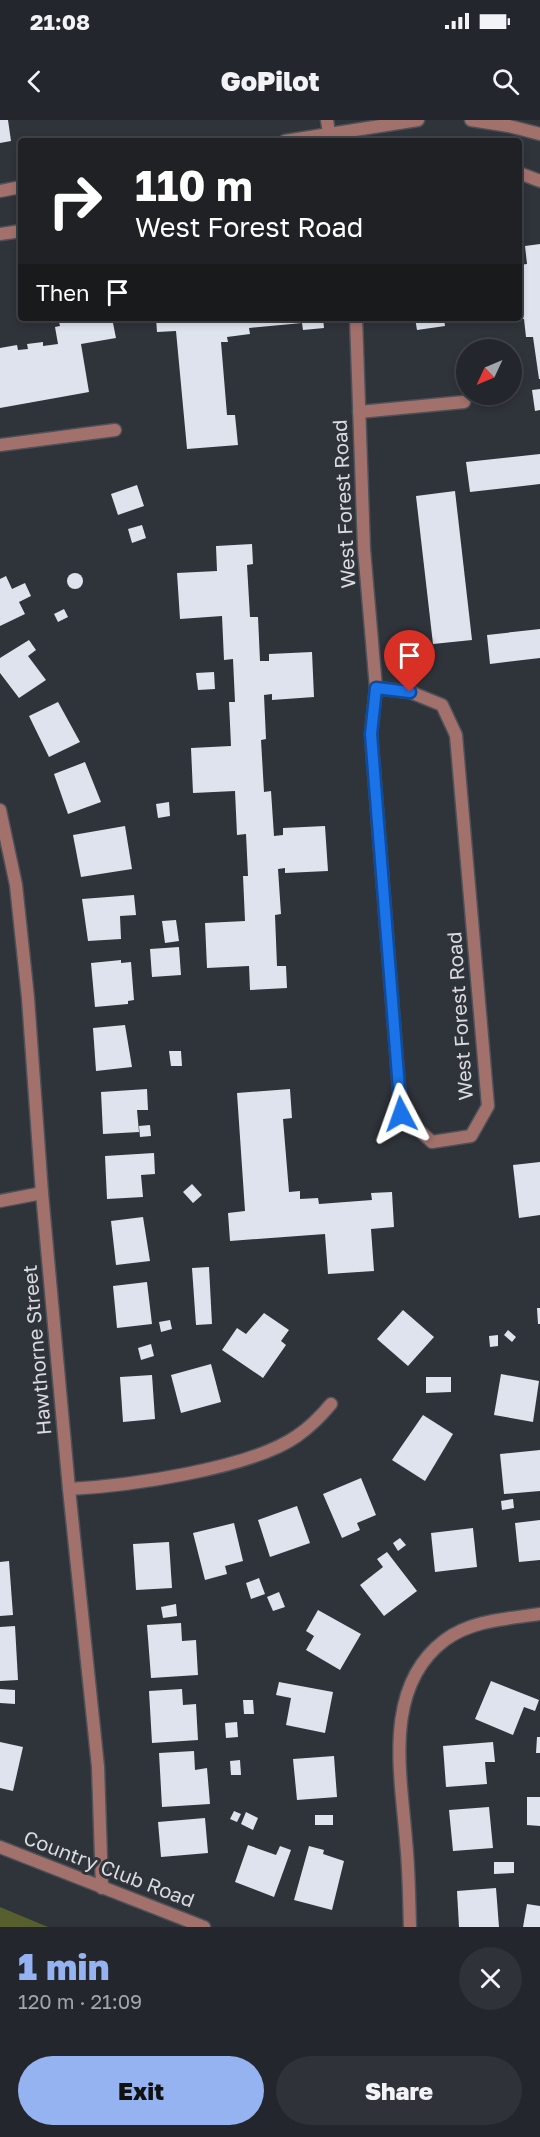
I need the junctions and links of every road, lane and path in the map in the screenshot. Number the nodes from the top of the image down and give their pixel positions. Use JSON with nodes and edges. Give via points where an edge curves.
{"nodes":[{"id":1,"x":327,"y":120,"type":"edge"},
{"id":2,"x":418,"y":120,"type":"edge"},
{"id":3,"x":471,"y":120,"type":"edge"},
{"id":4,"x":540,"y":134,"type":"edge"},
{"id":5,"x":329,"y":137,"type":"edge"},
{"id":6,"x":522,"y":174,"type":"edge"},
{"id":7,"x":540,"y":181,"type":"edge"},
{"id":8,"x":18,"y":188,"type":"edge"},
{"id":9,"x":0,"y":191,"type":"edge"},
{"id":10,"x":18,"y":231,"type":"edge"},
{"id":11,"x":0,"y":234,"type":"edge"},
{"id":12,"x":356,"y":321,"type":"edge"},
{"id":13,"x":456,"y":403,"type":"edge"},
{"id":14,"x":359,"y":412,"type":"junction"},
{"id":15,"x":116,"y":430,"type":"dead end"},
{"id":16,"x":0,"y":445,"type":"edge"},
{"id":17,"x":376,"y":688,"type":"junction"},
{"id":18,"x":0,"y":810,"type":"edge"},
{"id":19,"x":42,"y":1193,"type":"junction"},
{"id":20,"x":0,"y":1201,"type":"edge"},
{"id":21,"x":331,"y":1404,"type":"dead end"},
{"id":22,"x":69,"y":1489,"type":"junction"},
{"id":23,"x":540,"y":1614,"type":"edge"},
{"id":24,"x":0,"y":1847,"type":"edge"},
{"id":25,"x":102,"y":1888,"type":"junction"},
{"id":26,"x":204,"y":1927,"type":"edge"},
{"id":27,"x":410,"y":1927,"type":"edge"}],
"edges":[{"from":1,"to":5,"type":"street"},
{"from":2,"to":5,"type":"street"},
{"from":3,"to":4,"type":"street"},
{"from":6,"to":7,"type":"street"},
{"from":8,"to":9,"type":"street"},
{"from":10,"to":11,"type":"street"},
{"from":12,"to":14,"type":"street","name":"West Forest Road"},
{"from":13,"to":14,"type":"street"},
{"from":14,"to":17,"type":"street","name":"West Forest Road","via":[[364,549]]},
{"from":15,"to":16,"type":"street"},
{"from":17,"to":17,"type":"street","name":"West Forest Road","via":[[371,734],[401,1114],[432,1142],[471,1136],[488,1106],[456,735],[442,705],[410,692]]},
{"from":18,"to":19,"type":"street","name":"Hawthorne Street","via":[[16,885]]},
{"from":19,"to":20,"type":"street"},
{"from":19,"to":22,"type":"street","name":"Hawthorne Street"},
{"from":21,"to":22,"type":"street","via":[[296,1437],[263,1453],[132,1484]]},
{"from":22,"to":25,"type":"street","name":"Hawthorne Street","via":[[98,1767]]},
{"from":23,"to":27,"type":"street","via":[[479,1622],[445,1640],[430,1654],[403,1704],[399,1771]]},
{"from":24,"to":25,"type":"street","name":"Country Club Road"},
{"from":25,"to":26,"type":"street","name":"Country Club Road"}]}
